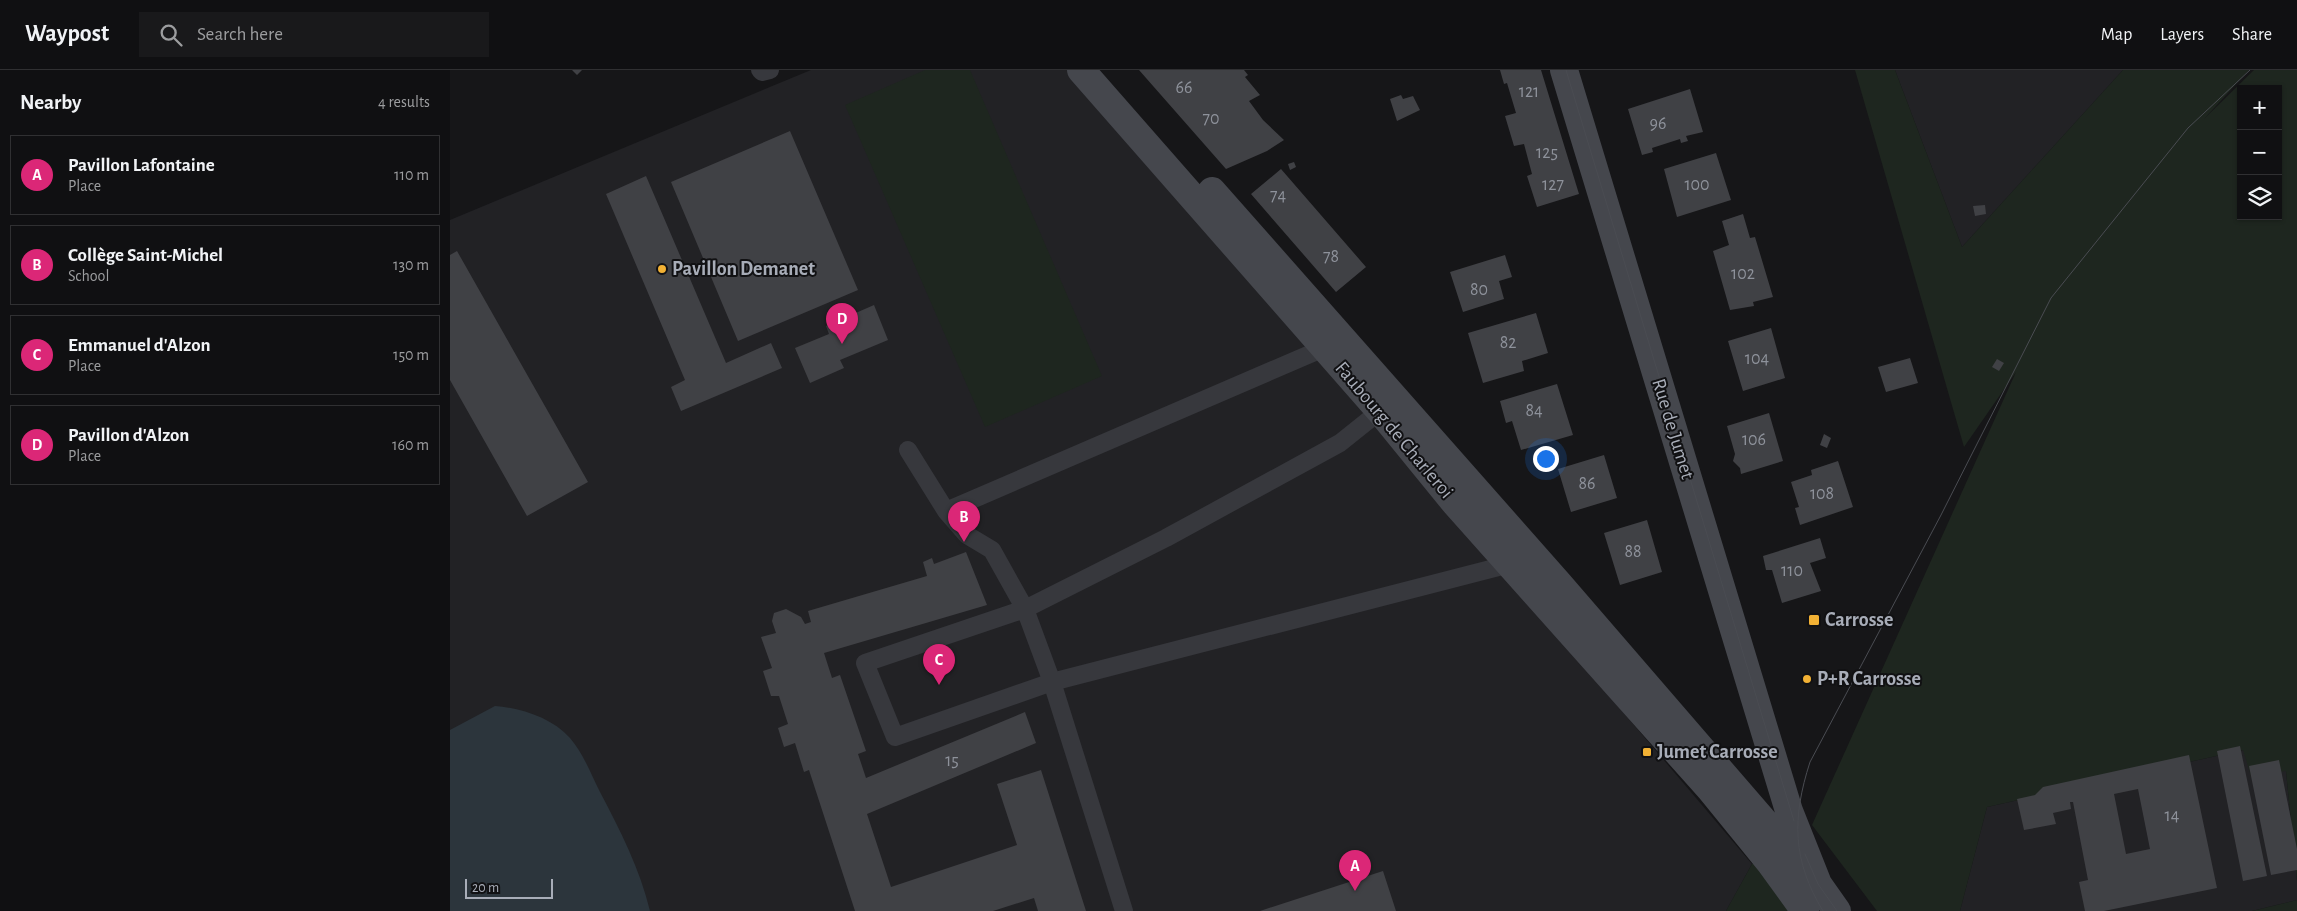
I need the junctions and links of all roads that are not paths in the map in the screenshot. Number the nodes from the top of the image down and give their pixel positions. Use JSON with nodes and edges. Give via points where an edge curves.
{"nodes":[{"id":1,"x":760,"y":70,"type":"edge"},
{"id":2,"x":770,"y":70,"type":"edge"},
{"id":3,"x":1081,"y":70,"type":"edge"},
{"id":4,"x":1104,"y":70,"type":"edge"},
{"id":5,"x":1564,"y":70,"type":"edge"},
{"id":6,"x":1324,"y":348,"type":"junction"},
{"id":7,"x":1380,"y":411,"type":"junction"},
{"id":8,"x":908,"y":450,"type":"dead end"},
{"id":9,"x":946,"y":511,"type":"junction"},
{"id":10,"x":1510,"y":564,"type":"junction"},
{"id":11,"x":1550,"y":592,"type":"junction"},
{"id":12,"x":1025,"y":608,"type":"junction"},
{"id":13,"x":1052,"y":682,"type":"junction"},
{"id":14,"x":1778,"y":776,"type":"junction"},
{"id":15,"x":1710,"y":789,"type":"junction"},
{"id":16,"x":1740,"y":794,"type":"junction"},
{"id":17,"x":1818,"y":884,"type":"junction"},
{"id":18,"x":1124,"y":911,"type":"edge"},
{"id":19,"x":1805,"y":911,"type":"edge"},
{"id":20,"x":1837,"y":911,"type":"edge"}],
"edges":[{"from":1,"to":2,"type":"lane"},
{"from":3,"to":6,"type":"main road","name":"Faubourg de Charleroi"},
{"from":4,"to":11,"type":"main road"},
{"from":5,"to":14,"type":"main road","name":"Rue de Jumet"},
{"from":6,"to":7,"type":"main road","name":"Faubourg de Charleroi"},
{"from":6,"to":9,"type":"lane"},
{"from":7,"to":10,"type":"main road","name":"Faubourg de Charleroi"},
{"from":7,"to":12,"type":"lane","via":[[1340,443],[1166,538]]},
{"from":8,"to":9,"type":"lane"},
{"from":9,"to":12,"type":"lane","via":[[968,535],[992,550]]},
{"from":10,"to":11,"type":"main road","name":"Faubourg de Charleroi"},
{"from":10,"to":13,"type":"lane"},
{"from":11,"to":15,"type":"main road","name":"Faubourg de Charleroi"},
{"from":11,"to":16,"type":"main road"},
{"from":12,"to":13,"type":"lane"},
{"from":12,"to":13,"type":"lane","via":[[865,664],[895,737]]},
{"from":13,"to":18,"type":"lane"},
{"from":14,"to":16,"type":"main road"},
{"from":14,"to":17,"type":"main road","name":"Rue de Jumet"},
{"from":15,"to":16,"type":"main road","via":[[1731,799]]},
{"from":15,"to":19,"type":"main road","name":"Faubourg de Charleroi"},
{"from":16,"to":17,"type":"main road"},
{"from":17,"to":20,"type":"main road"}]}
